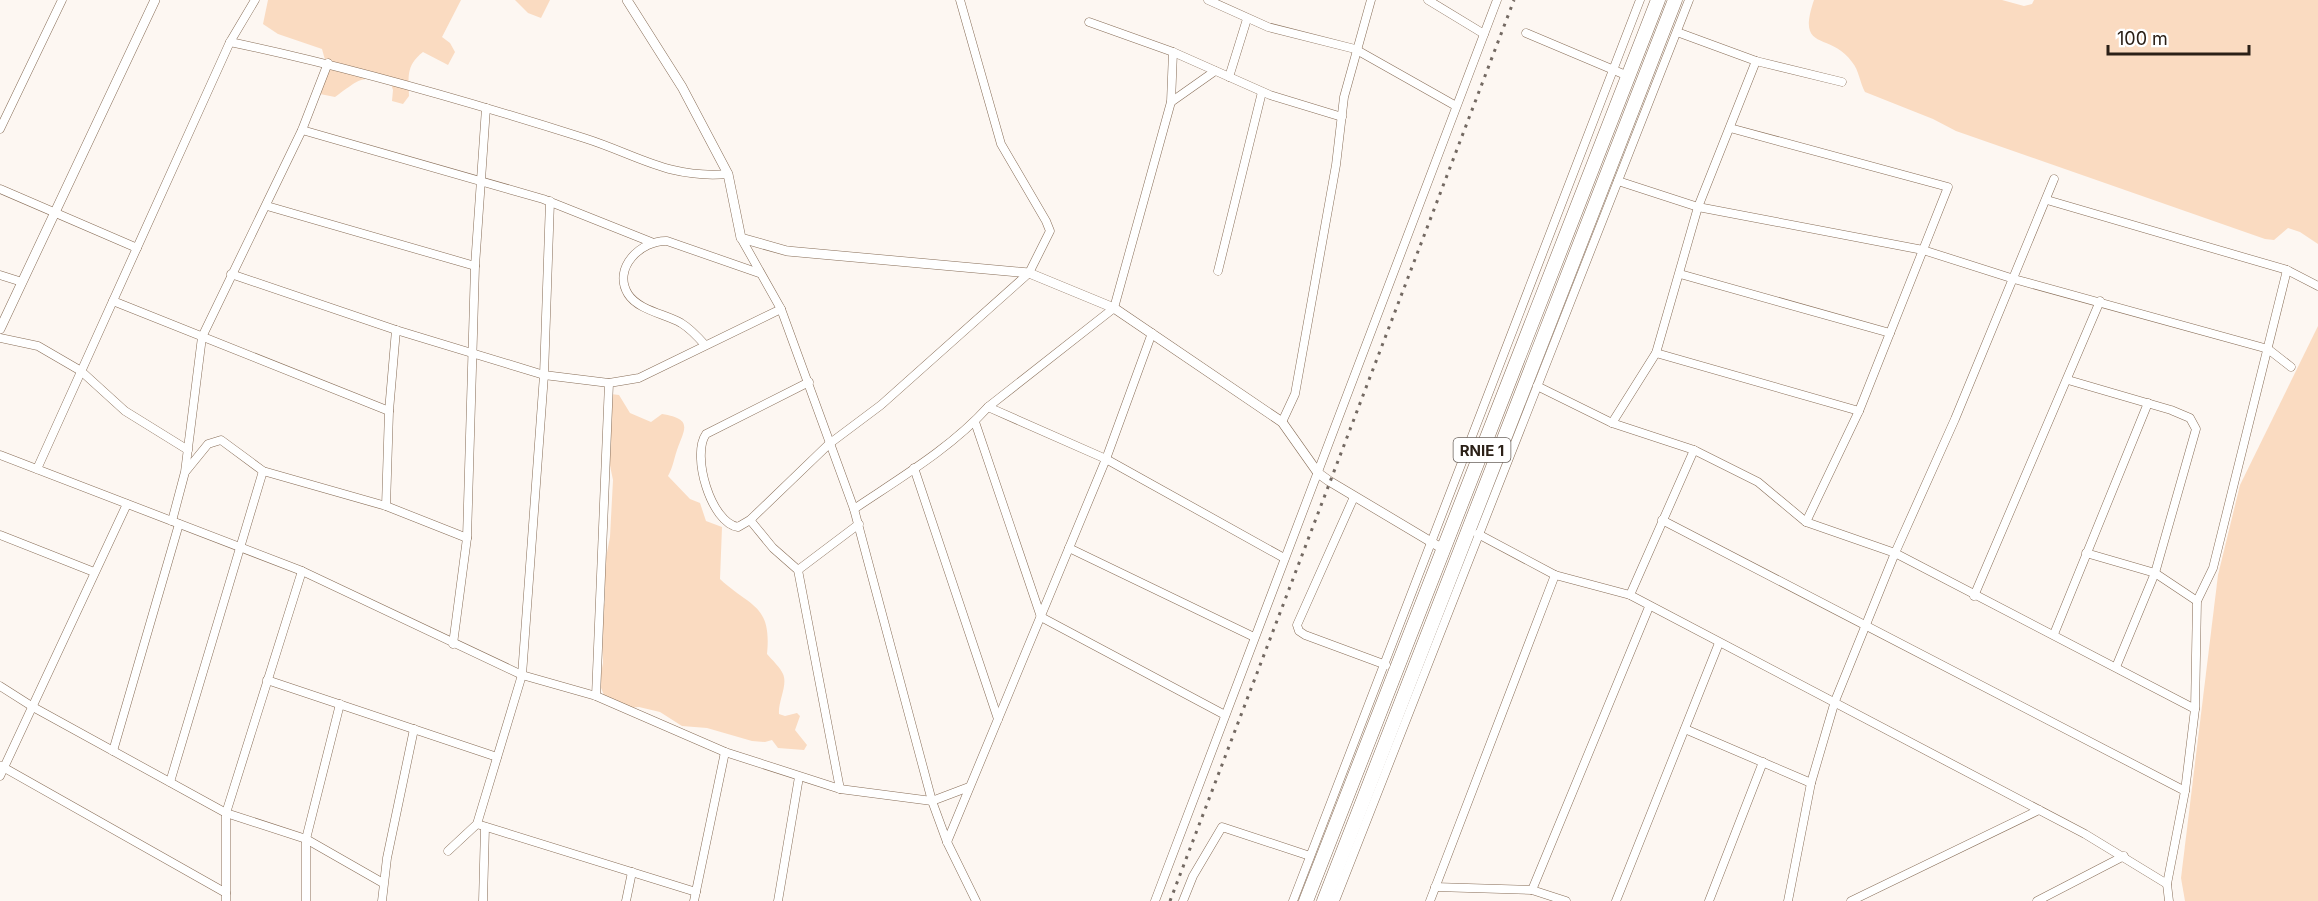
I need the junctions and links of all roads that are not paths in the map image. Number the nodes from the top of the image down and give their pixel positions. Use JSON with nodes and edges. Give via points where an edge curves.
{"nodes":[{"id":1,"x":62,"y":0,"type":"edge"},
{"id":2,"x":155,"y":0,"type":"edge"},
{"id":3,"x":255,"y":0,"type":"edge"},
{"id":4,"x":627,"y":0,"type":"edge"},
{"id":5,"x":960,"y":0,"type":"edge"},
{"id":6,"x":1208,"y":0,"type":"edge"},
{"id":7,"x":1371,"y":0,"type":"edge"},
{"id":8,"x":1428,"y":0,"type":"edge"},
{"id":9,"x":1497,"y":0,"type":"edge"},
{"id":10,"x":1640,"y":0,"type":"edge"},
{"id":11,"x":1658,"y":0,"type":"edge"},
{"id":12,"x":1675,"y":0,"type":"edge"},
{"id":13,"x":1689,"y":0,"type":"edge"},
{"id":14,"x":1247,"y":19,"type":"junction"},
{"id":15,"x":1089,"y":22,"type":"dead end"},
{"id":16,"x":1677,"y":32,"type":"junction"},
{"id":17,"x":1526,"y":33,"type":"dead end"},
{"id":18,"x":1484,"y":34,"type":"junction"},
{"id":19,"x":230,"y":42,"type":"junction"},
{"id":20,"x":1355,"y":50,"type":"junction"},
{"id":21,"x":1173,"y":52,"type":"junction"},
{"id":22,"x":1756,"y":61,"type":"junction"},
{"id":23,"x":328,"y":63,"type":"junction"},
{"id":24,"x":1614,"y":70,"type":"junction"},
{"id":25,"x":1215,"y":71,"type":"junction"},
{"id":26,"x":1628,"y":76,"type":"junction"},
{"id":27,"x":1229,"y":77,"type":"junction"},
{"id":28,"x":1842,"y":82,"type":"dead end"},
{"id":29,"x":1262,"y":92,"type":"junction"},
{"id":30,"x":1171,"y":102,"type":"junction"},
{"id":31,"x":1456,"y":106,"type":"junction"},
{"id":32,"x":486,"y":108,"type":"junction"},
{"id":33,"x":1342,"y":117,"type":"junction"},
{"id":34,"x":1730,"y":128,"type":"junction"},
{"id":35,"x":0,"y":129,"type":"edge"},
{"id":36,"x":302,"y":130,"type":"junction"},
{"id":37,"x":728,"y":174,"type":"junction"},
{"id":38,"x":2054,"y":179,"type":"dead end"},
{"id":39,"x":1617,"y":181,"type":"junction"},
{"id":40,"x":479,"y":182,"type":"junction"},
{"id":41,"x":0,"y":189,"type":"edge"},
{"id":42,"x":2047,"y":200,"type":"junction"},
{"id":43,"x":550,"y":201,"type":"junction"},
{"id":44,"x":267,"y":206,"type":"junction"},
{"id":45,"x":1698,"y":207,"type":"junction"},
{"id":46,"x":55,"y":213,"type":"junction"},
{"id":47,"x":741,"y":238,"type":"junction"},
{"id":48,"x":651,"y":242,"type":"junction"},
{"id":49,"x":137,"y":248,"type":"junction"},
{"id":50,"x":1923,"y":250,"type":"junction"},
{"id":51,"x":475,"y":266,"type":"junction"},
{"id":52,"x":2287,"y":270,"type":"junction"},
{"id":53,"x":1218,"y":271,"type":"dead end"},
{"id":54,"x":759,"y":273,"type":"junction"},
{"id":55,"x":1029,"y":273,"type":"junction"},
{"id":56,"x":231,"y":274,"type":"junction"},
{"id":57,"x":1680,"y":274,"type":"junction"},
{"id":58,"x":0,"y":275,"type":"edge"},
{"id":59,"x":2014,"y":279,"type":"junction"},
{"id":60,"x":22,"y":282,"type":"junction"},
{"id":61,"x":2318,"y":286,"type":"edge"},
{"id":62,"x":113,"y":301,"type":"junction"},
{"id":63,"x":2100,"y":301,"type":"junction"},
{"id":64,"x":1114,"y":308,"type":"junction"},
{"id":65,"x":781,"y":309,"type":"junction"},
{"id":66,"x":0,"y":330,"type":"edge"},
{"id":67,"x":396,"y":330,"type":"junction"},
{"id":68,"x":1152,"y":333,"type":"junction"},
{"id":69,"x":1890,"y":333,"type":"junction"},
{"id":70,"x":202,"y":337,"type":"junction"},
{"id":71,"x":0,"y":338,"type":"edge"},
{"id":72,"x":705,"y":345,"type":"junction"},
{"id":73,"x":2268,"y":348,"type":"junction"},
{"id":74,"x":474,"y":352,"type":"junction"},
{"id":75,"x":1656,"y":353,"type":"junction"},
{"id":76,"x":2291,"y":367,"type":"dead end"},
{"id":77,"x":81,"y":370,"type":"junction"},
{"id":78,"x":544,"y":375,"type":"junction"},
{"id":79,"x":2068,"y":380,"type":"junction"},
{"id":80,"x":809,"y":382,"type":"junction"},
{"id":81,"x":609,"y":383,"type":"junction"},
{"id":82,"x":1537,"y":386,"type":"junction"},
{"id":83,"x":2148,"y":403,"type":"junction"},
{"id":84,"x":988,"y":407,"type":"junction"},
{"id":85,"x":389,"y":411,"type":"junction"},
{"id":86,"x":1859,"y":411,"type":"junction"},
{"id":87,"x":975,"y":422,"type":"junction"},
{"id":88,"x":1282,"y":422,"type":"junction"},
{"id":89,"x":1612,"y":423,"type":"junction"},
{"id":90,"x":829,"y":444,"type":"junction"},
{"id":91,"x":188,"y":450,"type":"junction"},
{"id":92,"x":1694,"y":450,"type":"junction"},
{"id":93,"x":0,"y":455,"type":"edge"},
{"id":94,"x":1107,"y":459,"type":"junction"},
{"id":95,"x":914,"y":468,"type":"junction"},
{"id":96,"x":37,"y":469,"type":"junction"},
{"id":97,"x":263,"y":471,"type":"junction"},
{"id":98,"x":185,"y":472,"type":"junction"},
{"id":99,"x":1318,"y":473,"type":"junction"},
{"id":100,"x":1354,"y":497,"type":"junction"},
{"id":101,"x":127,"y":504,"type":"junction"},
{"id":102,"x":386,"y":506,"type":"junction"},
{"id":103,"x":854,"y":509,"type":"junction"},
{"id":104,"x":750,"y":520,"type":"junction"},
{"id":105,"x":1662,"y":520,"type":"junction"},
{"id":106,"x":176,"y":522,"type":"junction"},
{"id":107,"x":1806,"y":522,"type":"junction"},
{"id":108,"x":859,"y":524,"type":"junction"},
{"id":109,"x":1478,"y":534,"type":"junction"},
{"id":110,"x":1,"y":538,"type":"edge"},
{"id":111,"x":467,"y":538,"type":"junction"},
{"id":112,"x":1438,"y":546,"type":"junction"},
{"id":113,"x":238,"y":547,"type":"junction"},
{"id":114,"x":1069,"y":548,"type":"junction"},
{"id":115,"x":2086,"y":553,"type":"junction"},
{"id":116,"x":1895,"y":554,"type":"junction"},
{"id":117,"x":1284,"y":558,"type":"junction"},
{"id":118,"x":798,"y":570,"type":"junction"},
{"id":119,"x":302,"y":571,"type":"junction"},
{"id":120,"x":94,"y":572,"type":"junction"},
{"id":121,"x":2155,"y":573,"type":"junction"},
{"id":122,"x":1555,"y":575,"type":"junction"},
{"id":123,"x":1630,"y":596,"type":"junction"},
{"id":124,"x":1974,"y":596,"type":"junction"},
{"id":125,"x":2197,"y":601,"type":"junction"},
{"id":126,"x":1649,"y":607,"type":"junction"},
{"id":127,"x":1041,"y":617,"type":"junction"},
{"id":128,"x":1865,"y":625,"type":"junction"},
{"id":129,"x":2054,"y":634,"type":"junction"},
{"id":130,"x":1254,"y":637,"type":"junction"},
{"id":131,"x":1719,"y":643,"type":"junction"},
{"id":132,"x":453,"y":644,"type":"junction"},
{"id":133,"x":1386,"y":665,"type":"junction"},
{"id":134,"x":2116,"y":667,"type":"junction"},
{"id":135,"x":522,"y":675,"type":"junction"},
{"id":136,"x":267,"y":680,"type":"junction"},
{"id":137,"x":0,"y":686,"type":"edge"},
{"id":138,"x":596,"y":696,"type":"junction"},
{"id":139,"x":1835,"y":701,"type":"junction"},
{"id":140,"x":340,"y":704,"type":"junction"},
{"id":141,"x":33,"y":707,"type":"junction"},
{"id":142,"x":2195,"y":709,"type":"junction"},
{"id":143,"x":1225,"y":715,"type":"junction"},
{"id":144,"x":998,"y":719,"type":"junction"},
{"id":145,"x":414,"y":729,"type":"junction"},
{"id":146,"x":1685,"y":729,"type":"junction"},
{"id":147,"x":113,"y":751,"type":"junction"},
{"id":148,"x":725,"y":752,"type":"junction"},
{"id":149,"x":497,"y":758,"type":"junction"},
{"id":150,"x":1763,"y":762,"type":"junction"},
{"id":151,"x":2,"y":766,"type":"edge"},
{"id":152,"x":0,"y":776,"type":"edge"},
{"id":153,"x":799,"y":777,"type":"junction"},
{"id":154,"x":170,"y":782,"type":"junction"},
{"id":155,"x":1811,"y":783,"type":"junction"},
{"id":156,"x":969,"y":787,"type":"junction"},
{"id":157,"x":840,"y":789,"type":"junction"},
{"id":158,"x":2185,"y":791,"type":"junction"},
{"id":159,"x":932,"y":801,"type":"junction"},
{"id":160,"x":2039,"y":810,"type":"junction"},
{"id":161,"x":226,"y":813,"type":"junction"},
{"id":162,"x":481,"y":825,"type":"junction"},
{"id":163,"x":306,"y":839,"type":"junction"},
{"id":164,"x":947,"y":842,"type":"junction"},
{"id":165,"x":448,"y":851,"type":"dead end"},
{"id":166,"x":1310,"y":856,"type":"junction"},
{"id":167,"x":2124,"y":856,"type":"junction"},
{"id":168,"x":632,"y":873,"type":"junction"},
{"id":169,"x":383,"y":883,"type":"junction"},
{"id":170,"x":2167,"y":884,"type":"junction"},
{"id":171,"x":1435,"y":887,"type":"junction"},
{"id":172,"x":1532,"y":891,"type":"junction"},
{"id":173,"x":696,"y":892,"type":"junction"},
{"id":174,"x":226,"y":897,"type":"edge"},
{"id":175,"x":306,"y":901,"type":"edge"},
{"id":176,"x":382,"y":901,"type":"edge"},
{"id":177,"x":483,"y":901,"type":"edge"},
{"id":178,"x":626,"y":901,"type":"edge"},
{"id":179,"x":694,"y":901,"type":"edge"},
{"id":180,"x":778,"y":901,"type":"edge"},
{"id":181,"x":976,"y":901,"type":"edge"},
{"id":182,"x":1155,"y":901,"type":"edge"},
{"id":183,"x":1183,"y":901,"type":"edge"},
{"id":184,"x":1293,"y":901,"type":"edge"},
{"id":185,"x":1306,"y":901,"type":"edge"},
{"id":186,"x":1324,"y":901,"type":"edge"},
{"id":187,"x":1335,"y":901,"type":"edge"},
{"id":188,"x":1430,"y":901,"type":"edge"},
{"id":189,"x":1566,"y":901,"type":"edge"},
{"id":190,"x":1616,"y":901,"type":"edge"},
{"id":191,"x":1709,"y":901,"type":"edge"},
{"id":192,"x":1788,"y":901,"type":"edge"},
{"id":193,"x":1851,"y":901,"type":"edge"},
{"id":194,"x":2037,"y":901,"type":"edge"},
{"id":195,"x":2169,"y":901,"type":"edge"}],
"edges":[{"from":1,"to":35,"type":"street"},
{"from":2,"to":46,"type":"street"},
{"from":3,"to":19,"type":"street"},
{"from":4,"to":37,"type":"street","via":[[682,87]]},
{"from":5,"to":55,"type":"street","via":[[1001,144],[1050,231]]},
{"from":6,"to":14,"type":"street"},
{"from":7,"to":20,"type":"street"},
{"from":8,"to":18,"type":"street"},
{"from":9,"to":18,"type":"street"},
{"from":10,"to":24,"type":"street"},
{"from":11,"to":26,"type":"highway","number":"RNIE 1"},
{"from":12,"to":186,"type":"highway","number":"RNIE 1"},
{"from":13,"to":16,"type":"street"},
{"from":14,"to":20,"type":"street"},
{"from":14,"to":27,"type":"street"},
{"from":15,"to":21,"type":"street"},
{"from":16,"to":22,"type":"street"},
{"from":16,"to":39,"type":"street"},
{"from":17,"to":24,"type":"street"},
{"from":18,"to":31,"type":"street"},
{"from":19,"to":23,"type":"street"},
{"from":19,"to":49,"type":"street"},
{"from":20,"to":31,"type":"street"},
{"from":20,"to":33,"type":"street"},
{"from":21,"to":25,"type":"street"},
{"from":21,"to":30,"type":"street"},
{"from":22,"to":28,"type":"street"},
{"from":22,"to":34,"type":"street"},
{"from":23,"to":32,"type":"street"},
{"from":23,"to":36,"type":"street"},
{"from":24,"to":26,"type":"street"},
{"from":24,"to":112,"type":"street"},
{"from":25,"to":27,"type":"street"},
{"from":25,"to":30,"type":"street"},
{"from":26,"to":112,"type":"highway","number":"RNIE 1"},
{"from":27,"to":29,"type":"street"},
{"from":29,"to":33,"type":"street"},
{"from":29,"to":53,"type":"street"},
{"from":30,"to":64,"type":"street"},
{"from":31,"to":99,"type":"street"},
{"from":32,"to":37,"type":"street","via":[[585,138],[669,171],[706,176]]},
{"from":32,"to":40,"type":"street"},
{"from":33,"to":88,"type":"street","via":[[1295,394]]},
{"from":34,"to":45,"type":"street"},
{"from":34,"to":50,"type":"street","via":[[1948,187]]},
{"from":36,"to":40,"type":"street"},
{"from":36,"to":44,"type":"street"},
{"from":37,"to":47,"type":"street"},
{"from":38,"to":42,"type":"street"},
{"from":39,"to":45,"type":"street"},
{"from":39,"to":82,"type":"street"},
{"from":40,"to":43,"type":"street"},
{"from":40,"to":51,"type":"street"},
{"from":41,"to":46,"type":"street"},
{"from":42,"to":52,"type":"street"},
{"from":42,"to":59,"type":"street"},
{"from":43,"to":48,"type":"street"},
{"from":43,"to":78,"type":"street"},
{"from":44,"to":51,"type":"street"},
{"from":44,"to":56,"type":"street"},
{"from":45,"to":50,"type":"street"},
{"from":45,"to":57,"type":"street"},
{"from":46,"to":49,"type":"street"},
{"from":46,"to":60,"type":"street"},
{"from":47,"to":54,"type":"street"},
{"from":47,"to":55,"type":"street","via":[[787,251]]},
{"from":48,"to":54,"type":"street","via":[[688,246]]},
{"from":48,"to":72,"type":"street","via":[[625,268],[628,294],[635,302],[686,326]]},
{"from":49,"to":62,"type":"street"},
{"from":50,"to":59,"type":"street"},
{"from":50,"to":69,"type":"street"},
{"from":51,"to":74,"type":"street"},
{"from":52,"to":61,"type":"street"},
{"from":52,"to":73,"type":"street"},
{"from":54,"to":65,"type":"street"},
{"from":55,"to":64,"type":"street"},
{"from":55,"to":90,"type":"street","via":[[881,405]]},
{"from":56,"to":67,"type":"street"},
{"from":56,"to":70,"type":"street"},
{"from":57,"to":69,"type":"street"},
{"from":57,"to":75,"type":"street"},
{"from":58,"to":60,"type":"street"},
{"from":59,"to":63,"type":"street"},
{"from":59,"to":116,"type":"street"},
{"from":60,"to":66,"type":"street"},
{"from":62,"to":70,"type":"street"},
{"from":62,"to":77,"type":"street"},
{"from":63,"to":73,"type":"street"},
{"from":63,"to":79,"type":"street"},
{"from":64,"to":68,"type":"street"},
{"from":64,"to":84,"type":"street"},
{"from":65,"to":72,"type":"street"},
{"from":65,"to":80,"type":"street"},
{"from":67,"to":74,"type":"street"},
{"from":67,"to":85,"type":"street"},
{"from":68,"to":88,"type":"street"},
{"from":68,"to":94,"type":"street"},
{"from":69,"to":86,"type":"street"},
{"from":70,"to":85,"type":"street"},
{"from":70,"to":91,"type":"street"},
{"from":71,"to":77,"type":"street","via":[[38,346]]},
{"from":72,"to":81,"type":"street","via":[[639,378]]},
{"from":73,"to":76,"type":"street"},
{"from":73,"to":125,"type":"street","via":[[2213,568]]},
{"from":74,"to":78,"type":"street"},
{"from":74,"to":111,"type":"street"},
{"from":75,"to":86,"type":"street"},
{"from":75,"to":89,"type":"street"},
{"from":77,"to":91,"type":"street","via":[[125,411]]},
{"from":77,"to":96,"type":"street"},
{"from":78,"to":81,"type":"street"},
{"from":78,"to":135,"type":"street"},
{"from":79,"to":83,"type":"street"},
{"from":79,"to":124,"type":"street"},
{"from":80,"to":90,"type":"street"},
{"from":80,"to":104,"type":"street","via":[[706,434],[702,440],[700,465],[715,504],[734,526]]},
{"from":81,"to":138,"type":"street"},
{"from":82,"to":89,"type":"street"},
{"from":82,"to":109,"type":"street"},
{"from":83,"to":115,"type":"street"},
{"from":83,"to":121,"type":"street","via":[[2190,418],[2196,429]]},
{"from":84,"to":87,"type":"street"},
{"from":84,"to":94,"type":"street"},
{"from":85,"to":102,"type":"street"},
{"from":86,"to":107,"type":"street"},
{"from":87,"to":95,"type":"street"},
{"from":87,"to":127,"type":"street"},
{"from":88,"to":99,"type":"street"},
{"from":89,"to":92,"type":"street"},
{"from":90,"to":103,"type":"street"},
{"from":90,"to":104,"type":"street"},
{"from":91,"to":98,"type":"street"},
{"from":92,"to":105,"type":"street"},
{"from":92,"to":107,"type":"street","via":[[1758,482]]},
{"from":93,"to":96,"type":"street"},
{"from":94,"to":114,"type":"street"},
{"from":94,"to":117,"type":"street"},
{"from":95,"to":103,"type":"street"},
{"from":95,"to":144,"type":"street"},
{"from":96,"to":101,"type":"street"},
{"from":97,"to":98,"type":"street","via":[[221,440],[208,444]]},
{"from":97,"to":102,"type":"street"},
{"from":97,"to":113,"type":"street"},
{"from":98,"to":106,"type":"street"},
{"from":99,"to":100,"type":"street"},
{"from":99,"to":117,"type":"street"},
{"from":100,"to":112,"type":"street"},
{"from":100,"to":133,"type":"street","via":[[1297,625],[1305,635]]},
{"from":101,"to":106,"type":"street"},
{"from":101,"to":120,"type":"street"},
{"from":102,"to":111,"type":"street"},
{"from":103,"to":108,"type":"street"},
{"from":104,"to":118,"type":"street"},
{"from":105,"to":123,"type":"street"},
{"from":105,"to":128,"type":"street"},
{"from":106,"to":113,"type":"street"},
{"from":106,"to":147,"type":"street"},
{"from":107,"to":116,"type":"street"},
{"from":108,"to":118,"type":"street"},
{"from":108,"to":159,"type":"street"},
{"from":109,"to":122,"type":"street"},
{"from":109,"to":187,"type":"street"},
{"from":110,"to":120,"type":"street"},
{"from":111,"to":132,"type":"street"},
{"from":112,"to":133,"type":"street"},
{"from":112,"to":185,"type":"highway","number":"RNIE 1"},
{"from":113,"to":119,"type":"street"},
{"from":113,"to":154,"type":"street"},
{"from":114,"to":127,"type":"street"},
{"from":114,"to":130,"type":"street"},
{"from":115,"to":121,"type":"street"},
{"from":115,"to":129,"type":"street"},
{"from":116,"to":124,"type":"street"},
{"from":116,"to":128,"type":"street"},
{"from":117,"to":130,"type":"street"},
{"from":118,"to":157,"type":"street"},
{"from":119,"to":132,"type":"street"},
{"from":119,"to":136,"type":"street"},
{"from":120,"to":141,"type":"street"},
{"from":121,"to":125,"type":"street"},
{"from":121,"to":134,"type":"street"},
{"from":122,"to":123,"type":"street"},
{"from":122,"to":171,"type":"street"},
{"from":123,"to":126,"type":"street"},
{"from":124,"to":129,"type":"street"},
{"from":125,"to":142,"type":"street"},
{"from":126,"to":131,"type":"street"},
{"from":126,"to":172,"type":"street"},
{"from":127,"to":143,"type":"street"},
{"from":127,"to":144,"type":"street"},
{"from":128,"to":139,"type":"street"},
{"from":128,"to":158,"type":"street"},
{"from":129,"to":134,"type":"street"},
{"from":130,"to":143,"type":"street"},
{"from":131,"to":139,"type":"street"},
{"from":131,"to":146,"type":"street"},
{"from":132,"to":135,"type":"street"},
{"from":133,"to":166,"type":"street"},
{"from":134,"to":142,"type":"street"},
{"from":135,"to":138,"type":"street"},
{"from":135,"to":149,"type":"street"},
{"from":136,"to":140,"type":"street"},
{"from":136,"to":161,"type":"street"},
{"from":137,"to":141,"type":"street"},
{"from":138,"to":148,"type":"street"},
{"from":139,"to":155,"type":"street"},
{"from":139,"to":160,"type":"street"},
{"from":140,"to":145,"type":"street"},
{"from":140,"to":163,"type":"street"},
{"from":141,"to":147,"type":"street"},
{"from":141,"to":151,"type":"street"},
{"from":142,"to":158,"type":"street"},
{"from":143,"to":182,"type":"street"},
{"from":144,"to":156,"type":"street"},
{"from":145,"to":149,"type":"street"},
{"from":145,"to":169,"type":"street"},
{"from":146,"to":150,"type":"street"},
{"from":146,"to":190,"type":"street"},
{"from":147,"to":154,"type":"street"},
{"from":148,"to":153,"type":"street"},
{"from":148,"to":173,"type":"street"},
{"from":149,"to":162,"type":"street"},
{"from":150,"to":155,"type":"street"},
{"from":150,"to":191,"type":"street"},
{"from":151,"to":152,"type":"street"},
{"from":151,"to":174,"type":"street"},
{"from":153,"to":157,"type":"street"},
{"from":153,"to":180,"type":"street"},
{"from":154,"to":161,"type":"street"},
{"from":155,"to":192,"type":"street"},
{"from":156,"to":159,"type":"street"},
{"from":156,"to":164,"type":"street"},
{"from":157,"to":159,"type":"street"},
{"from":158,"to":170,"type":"street"},
{"from":159,"to":164,"type":"street"},
{"from":160,"to":167,"type":"street"},
{"from":160,"to":193,"type":"street"},
{"from":161,"to":163,"type":"street"},
{"from":161,"to":174,"type":"street"},
{"from":162,"to":165,"type":"street"},
{"from":162,"to":168,"type":"street"},
{"from":162,"to":177,"type":"street"},
{"from":163,"to":169,"type":"street"},
{"from":163,"to":175,"type":"street"},
{"from":164,"to":181,"type":"street"},
{"from":166,"to":183,"type":"street","via":[[1222,827]]},
{"from":166,"to":184,"type":"street"},
{"from":167,"to":170,"type":"street"},
{"from":167,"to":194,"type":"street"},
{"from":168,"to":173,"type":"street"},
{"from":168,"to":178,"type":"street"},
{"from":169,"to":176,"type":"street"},
{"from":170,"to":195,"type":"street"},
{"from":171,"to":172,"type":"street"},
{"from":171,"to":188,"type":"street"},
{"from":172,"to":189,"type":"street"},
{"from":173,"to":179,"type":"street"}]}
